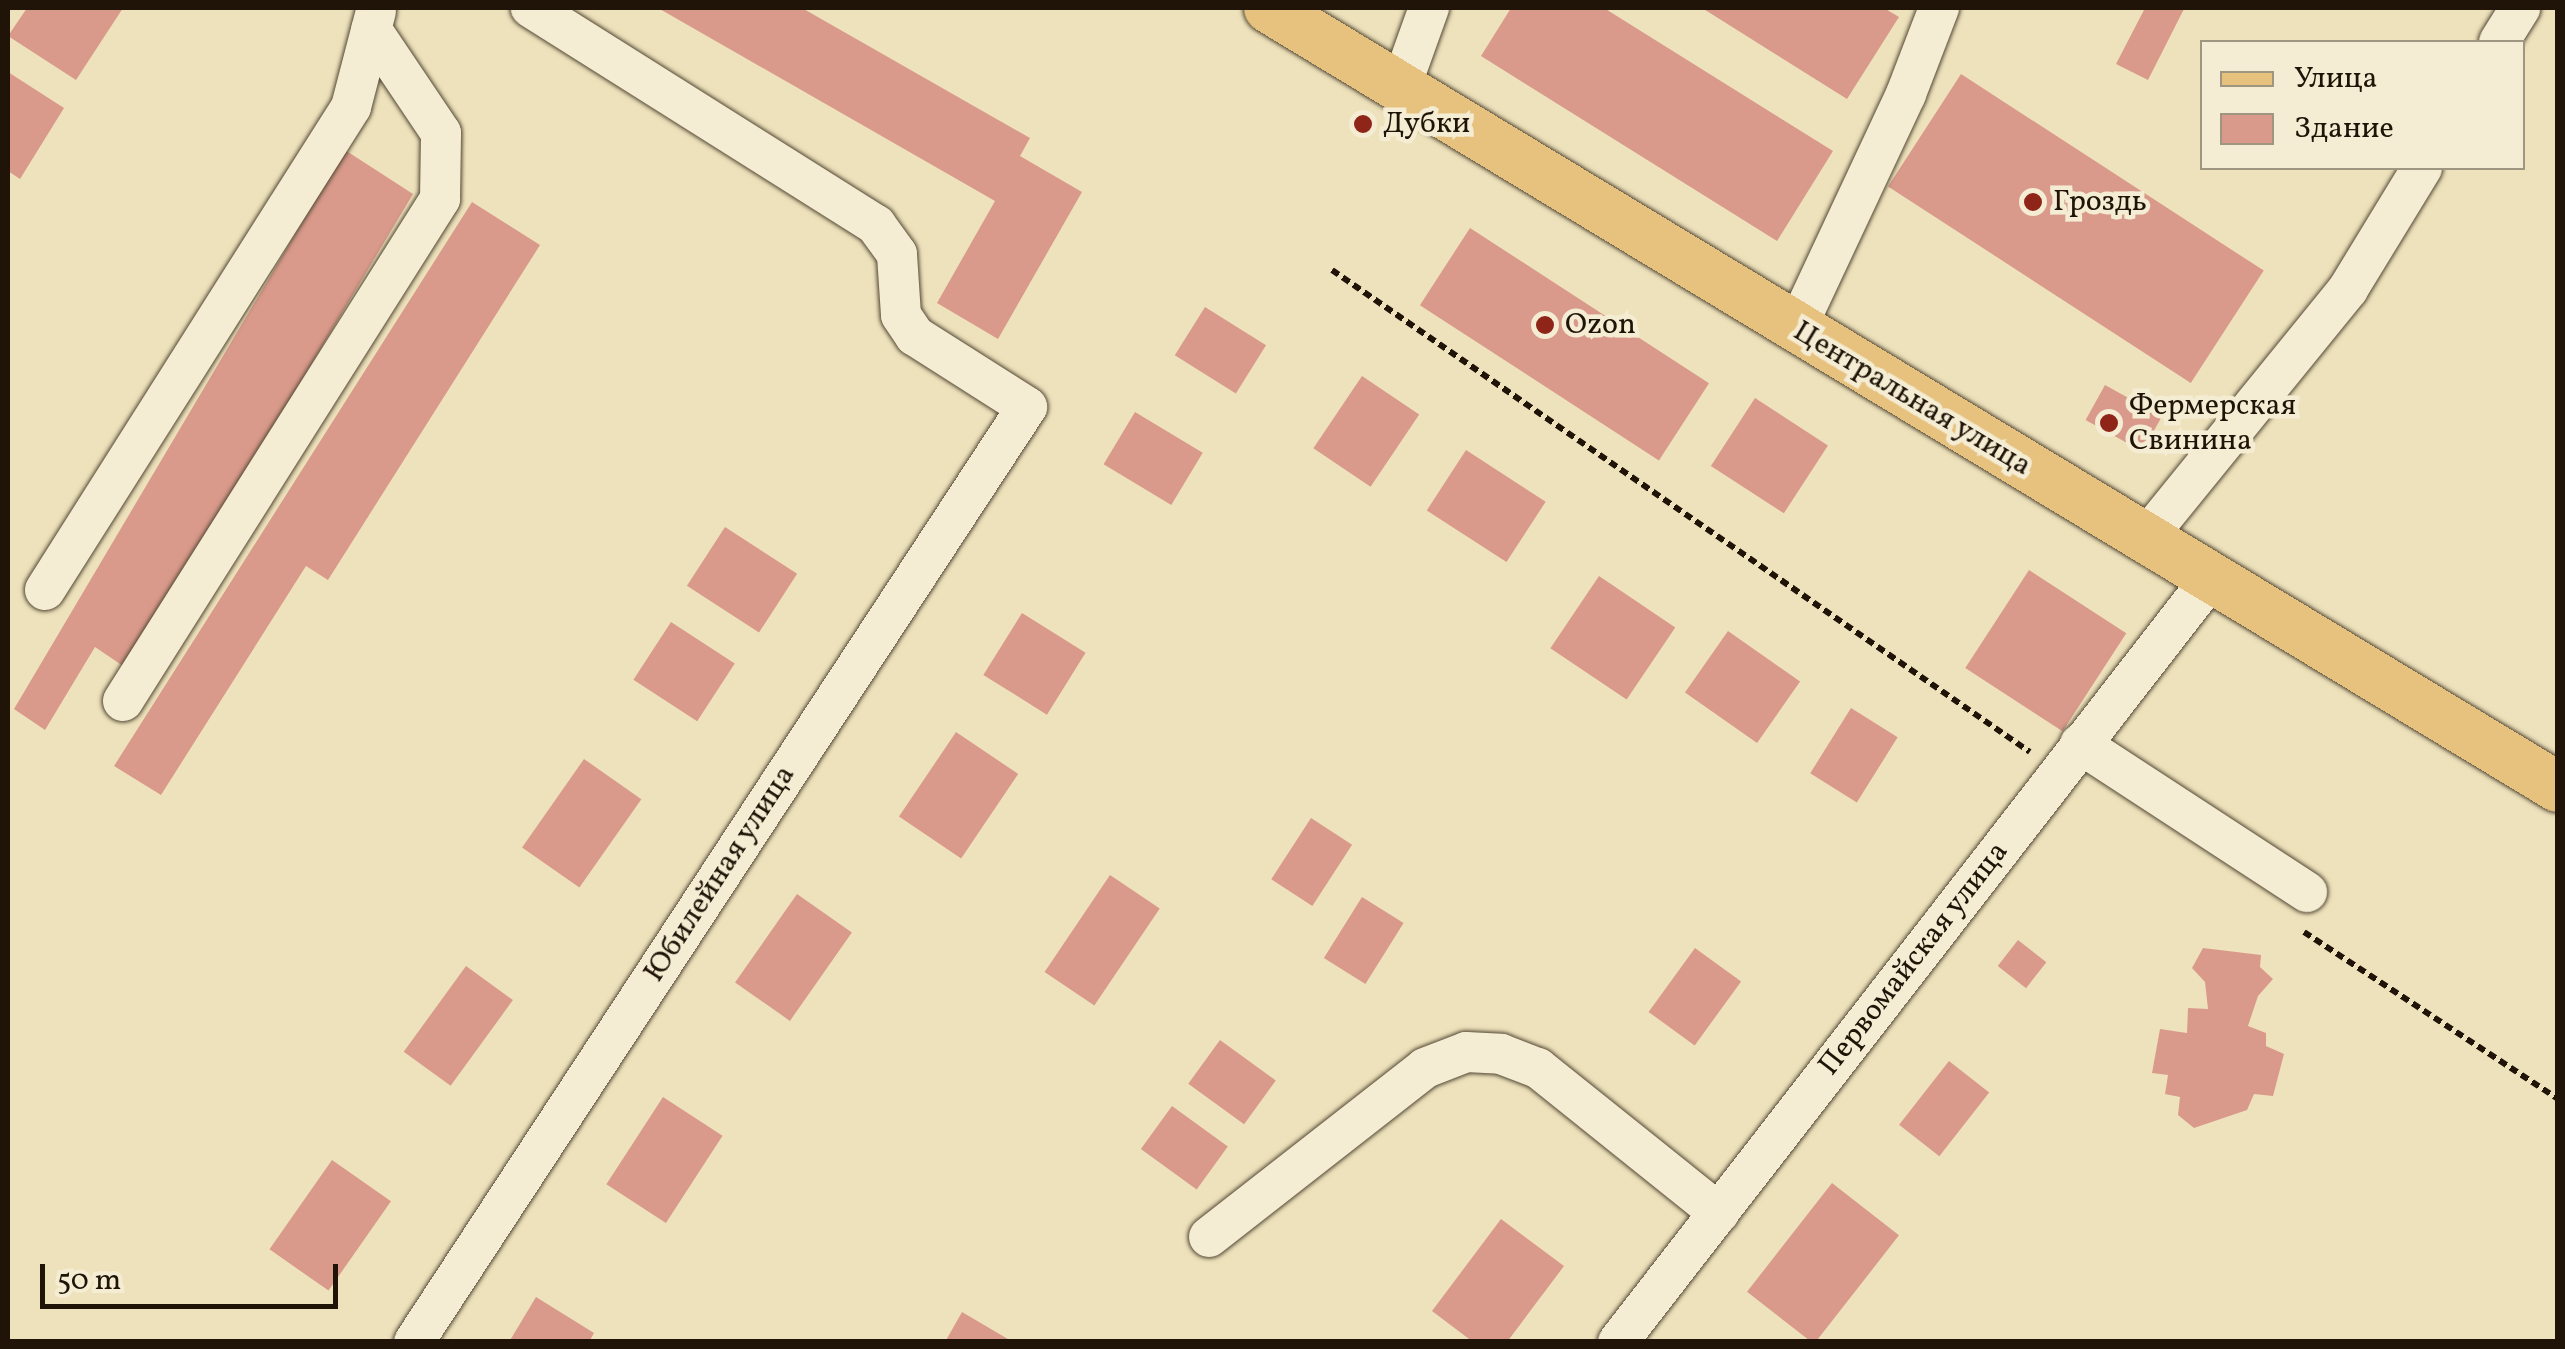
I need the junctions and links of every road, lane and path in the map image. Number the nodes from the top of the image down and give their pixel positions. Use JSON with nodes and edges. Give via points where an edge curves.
{"nodes":[{"id":1,"x":530,"y":8,"type":"edge"},
{"id":2,"x":1269,"y":8,"type":"edge"},
{"id":3,"x":1429,"y":8,"type":"edge"},
{"id":4,"x":1938,"y":8,"type":"edge"},
{"id":5,"x":2520,"y":8,"type":"edge"},
{"id":6,"x":374,"y":18,"type":"edge"},
{"id":7,"x":2499,"y":40,"type":"edge"},
{"id":8,"x":1401,"y":86,"type":"junction"},
{"id":9,"x":2421,"y":170,"type":"edge"},
{"id":10,"x":1332,"y":270,"type":"dead end"},
{"id":11,"x":1796,"y":329,"type":"junction"},
{"id":12,"x":2145,"y":539,"type":"junction"},
{"id":13,"x":2211,"y":578,"type":"junction"},
{"id":14,"x":45,"y":590,"type":"dead end"},
{"id":15,"x":123,"y":701,"type":"dead end"},
{"id":16,"x":2069,"y":757,"type":"junction"},
{"id":17,"x":2558,"y":787,"type":"edge"},
{"id":18,"x":2299,"y":908,"type":"joint"},
{"id":19,"x":2558,"y":1099,"type":"edge"},
{"id":20,"x":1719,"y":1213,"type":"junction"},
{"id":21,"x":1209,"y":1237,"type":"dead end"},
{"id":22,"x":414,"y":1342,"type":"edge"},
{"id":23,"x":1618,"y":1342,"type":"edge"}],
"edges":[{"from":1,"to":22,"type":"street","name":"Юбилейная улица","via":[[876,225],[897,254],[901,315],[916,336],[1027,408]]},
{"from":2,"to":8,"type":"main road","name":"Центральная улица"},
{"from":3,"to":8,"type":"street"},
{"from":4,"to":11,"type":"street","via":[[1906,94]]},
{"from":5,"to":7,"type":"street"},
{"from":6,"to":14,"type":"street","via":[[352,107]]},
{"from":6,"to":15,"type":"street","via":[[440,133],[440,198]]},
{"from":8,"to":11,"type":"main road","name":"Центральная улица"},
{"from":9,"to":12,"type":"street","via":[[2348,289]]},
{"from":10,"to":16,"type":"path"},
{"from":11,"to":12,"type":"main road","name":"Центральная улица"},
{"from":12,"to":13,"type":"main road","name":"Центральная улица"},
{"from":13,"to":16,"type":"street","name":"Первомайская улица"},
{"from":13,"to":17,"type":"main road","name":"Центральная улица"},
{"from":16,"to":18,"type":"street"},
{"from":16,"to":20,"type":"street","name":"Первомайская улица"},
{"from":18,"to":19,"type":"path"},
{"from":20,"to":21,"type":"street","via":[[1538,1068],[1501,1054],[1466,1052],[1425,1068]]},
{"from":20,"to":23,"type":"street","name":"Первомайская улица"}]}
